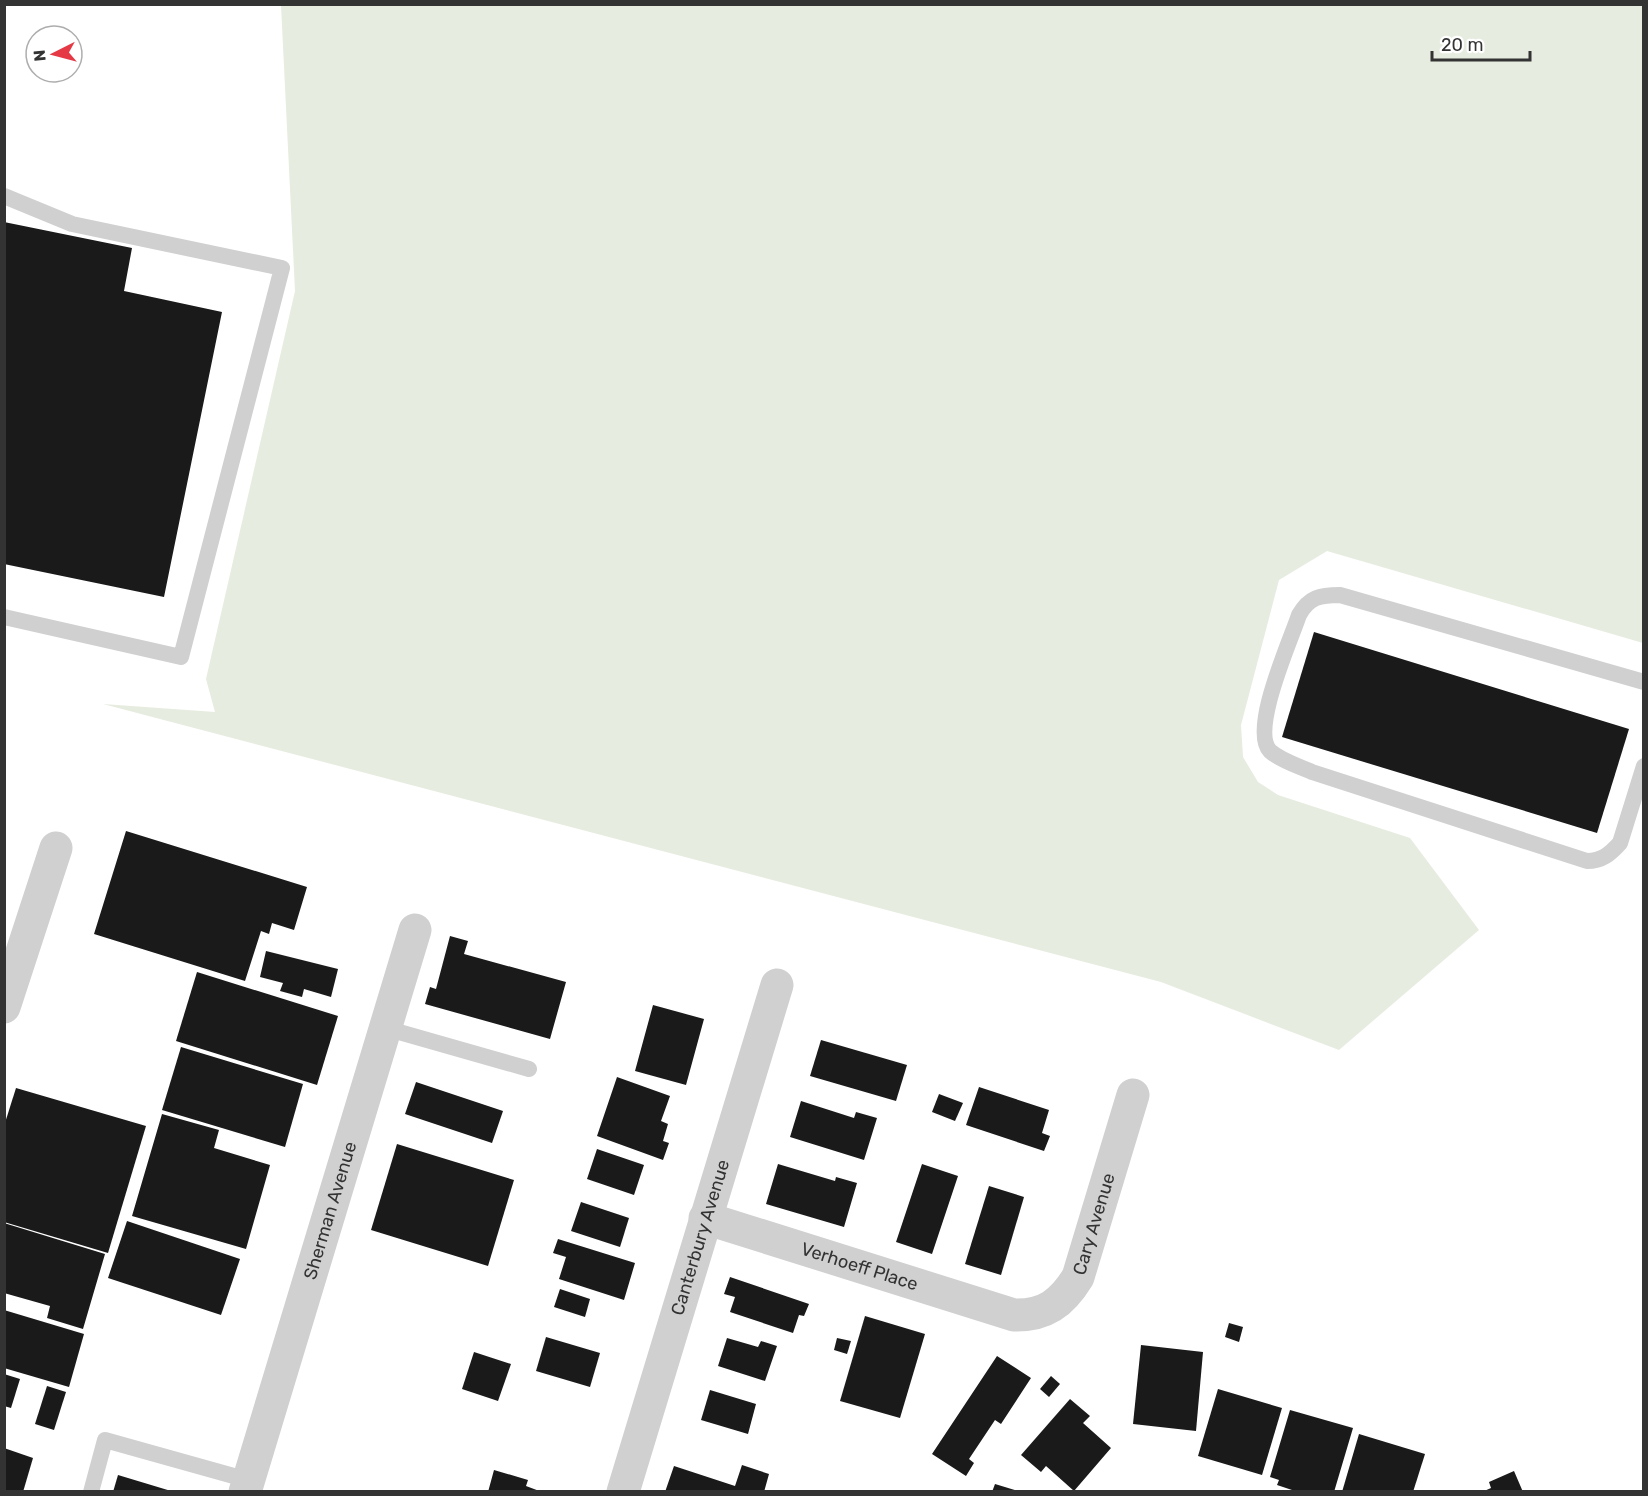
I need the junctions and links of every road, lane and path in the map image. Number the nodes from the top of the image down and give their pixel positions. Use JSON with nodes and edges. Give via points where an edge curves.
{"nodes":[{"id":1,"x":4,"y":196,"type":"edge"},
{"id":2,"x":4,"y":617,"type":"edge"},
{"id":3,"x":1644,"y":682,"type":"edge"},
{"id":4,"x":1644,"y":766,"type":"edge"},
{"id":5,"x":56,"y":848,"type":"dead end"},
{"id":6,"x":415,"y":930,"type":"dead end"},
{"id":7,"x":777,"y":985,"type":"dead end"},
{"id":8,"x":4,"y":1007,"type":"edge"},
{"id":9,"x":385,"y":1028,"type":"junction"},
{"id":10,"x":529,"y":1069,"type":"dead end"},
{"id":11,"x":1133,"y":1095,"type":"dead end"},
{"id":12,"x":705,"y":1218,"type":"junction"},
{"id":13,"x":1014,"y":1315,"type":"joint"},
{"id":14,"x":246,"y":1486,"type":"edge"},
{"id":15,"x":91,"y":1491,"type":"edge"},
{"id":16,"x":623,"y":1491,"type":"edge"}],
"edges":[{"from":1,"to":2,"type":"lane","via":[[72,224],[282,268],[181,657]]},
{"from":3,"to":4,"type":"lane","via":[[1340,595],[1325,595],[1314,597],[1299,615],[1262,728],[1270,751],[1312,772],[1587,861],[1598,861],[1620,843]]},
{"from":5,"to":8,"type":"street"},
{"from":6,"to":9,"type":"street","name":"Sherman Avenue"},
{"from":7,"to":12,"type":"street","name":"Canterbury Avenue"},
{"from":9,"to":10,"type":"lane"},
{"from":9,"to":14,"type":"street","name":"Sherman Avenue"},
{"from":11,"to":13,"type":"street","name":"Cary Avenue","via":[[1078,1277],[1055,1306],[1035,1314]]},
{"from":12,"to":13,"type":"street","name":"Verhoeff Place"},
{"from":12,"to":16,"type":"street","name":"Canterbury Avenue"},
{"from":14,"to":15,"type":"lane","via":[[105,1440]]}]}
